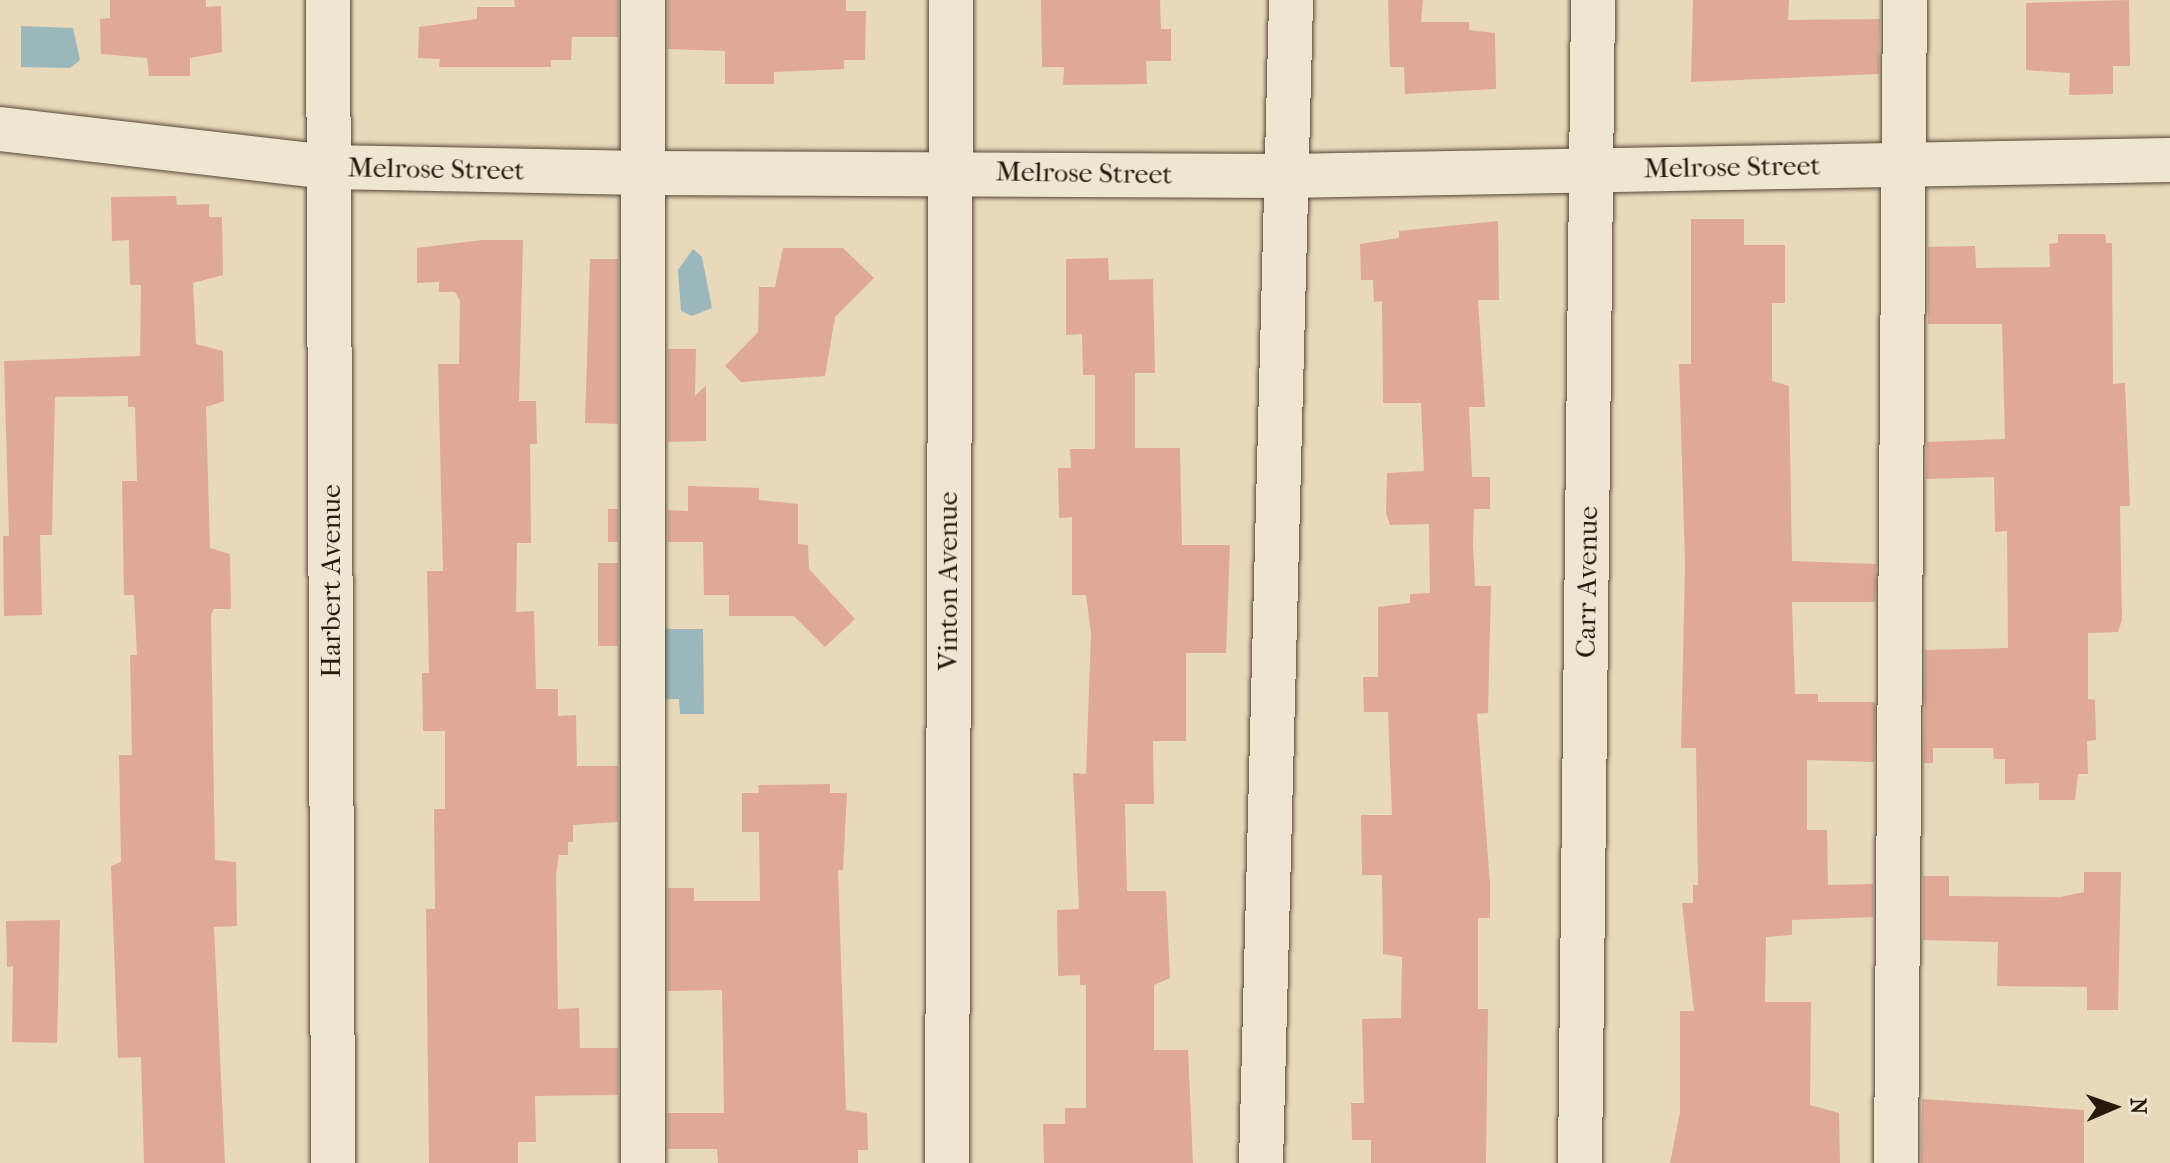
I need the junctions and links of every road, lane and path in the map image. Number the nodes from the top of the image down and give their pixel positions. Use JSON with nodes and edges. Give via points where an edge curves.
{"nodes":[{"id":1,"x":328,"y":0,"type":"edge"},
{"id":2,"x":643,"y":0,"type":"edge"},
{"id":3,"x":951,"y":0,"type":"edge"},
{"id":4,"x":1291,"y":0,"type":"edge"},
{"id":5,"x":1593,"y":0,"type":"edge"},
{"id":6,"x":1905,"y":0,"type":"edge"},
{"id":7,"x":0,"y":129,"type":"edge"},
{"id":8,"x":2170,"y":160,"type":"edge"},
{"id":9,"x":1904,"y":164,"type":"junction"},
{"id":10,"x":329,"y":167,"type":"junction"},
{"id":11,"x":1592,"y":169,"type":"junction"},
{"id":12,"x":950,"y":172,"type":"junction"},
{"id":13,"x":643,"y":173,"type":"junction"},
{"id":14,"x":1287,"y":176,"type":"junction"},
{"id":15,"x":333,"y":1163,"type":"edge"},
{"id":16,"x":643,"y":1163,"type":"edge"},
{"id":17,"x":947,"y":1163,"type":"edge"},
{"id":18,"x":1261,"y":1163,"type":"edge"},
{"id":19,"x":1580,"y":1163,"type":"edge"},
{"id":20,"x":1896,"y":1163,"type":"edge"}],
"edges":[{"from":1,"to":10,"type":"street","name":"Harbert Avenue"},
{"from":2,"to":13,"type":"street"},
{"from":3,"to":12,"type":"street","name":"Vinton Avenue"},
{"from":4,"to":14,"type":"street"},
{"from":5,"to":11,"type":"street","name":"Carr Avenue"},
{"from":6,"to":9,"type":"street"},
{"from":7,"to":10,"type":"street","name":"Melrose Street"},
{"from":8,"to":9,"type":"street","name":"Melrose Street"},
{"from":9,"to":11,"type":"street","name":"Melrose Street"},
{"from":9,"to":20,"type":"street"},
{"from":10,"to":13,"type":"street","name":"Melrose Street"},
{"from":10,"to":15,"type":"street","name":"Harbert Avenue"},
{"from":11,"to":14,"type":"street","name":"Melrose Street"},
{"from":11,"to":19,"type":"street","name":"Carr Avenue"},
{"from":12,"to":13,"type":"street","name":"Melrose Street"},
{"from":12,"to":14,"type":"street","name":"Melrose Street"},
{"from":12,"to":17,"type":"street","name":"Vinton Avenue"},
{"from":13,"to":16,"type":"street"},
{"from":14,"to":18,"type":"street"}]}
